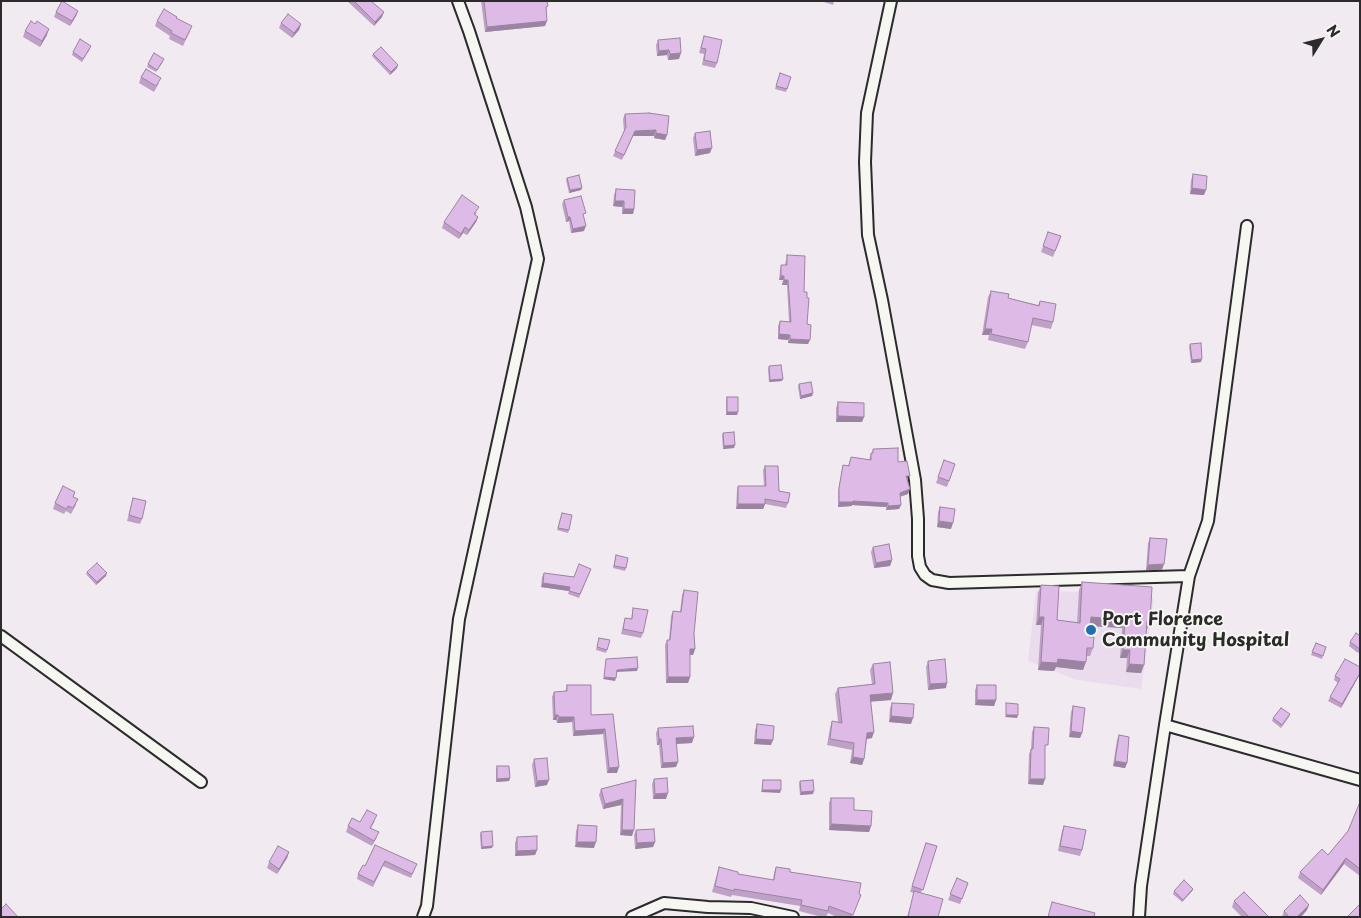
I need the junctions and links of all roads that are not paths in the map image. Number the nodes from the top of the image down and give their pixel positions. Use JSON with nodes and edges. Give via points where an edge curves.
{"nodes":[{"id":1,"x":458,"y":1,"type":"edge"},
{"id":2,"x":891,"y":1,"type":"edge"},
{"id":3,"x":1248,"y":226,"type":"dead end"},
{"id":4,"x":1189,"y":576,"type":"junction"},
{"id":5,"x":1,"y":636,"type":"edge"},
{"id":6,"x":1165,"y":725,"type":"junction"},
{"id":7,"x":1360,"y":780,"type":"edge"},
{"id":8,"x":200,"y":782,"type":"dead end"},
{"id":9,"x":423,"y":917,"type":"edge"},
{"id":10,"x":632,"y":917,"type":"edge"},
{"id":11,"x":793,"y":917,"type":"edge"},
{"id":12,"x":1139,"y":917,"type":"edge"}],
"edges":[{"from":1,"to":9,"type":"street","via":[[526,207],[538,259],[459,618],[427,906]]},
{"from":2,"to":4,"type":"street","via":[[867,113],[867,217],[915,480],[920,566],[932,580],[949,583]]},
{"from":3,"to":4,"type":"street","via":[[1208,521]]},
{"from":4,"to":6,"type":"street"},
{"from":5,"to":8,"type":"street"},
{"from":6,"to":7,"type":"street"},
{"from":6,"to":12,"type":"street"},
{"from":10,"to":11,"type":"street","via":[[664,903],[751,908]]}]}
